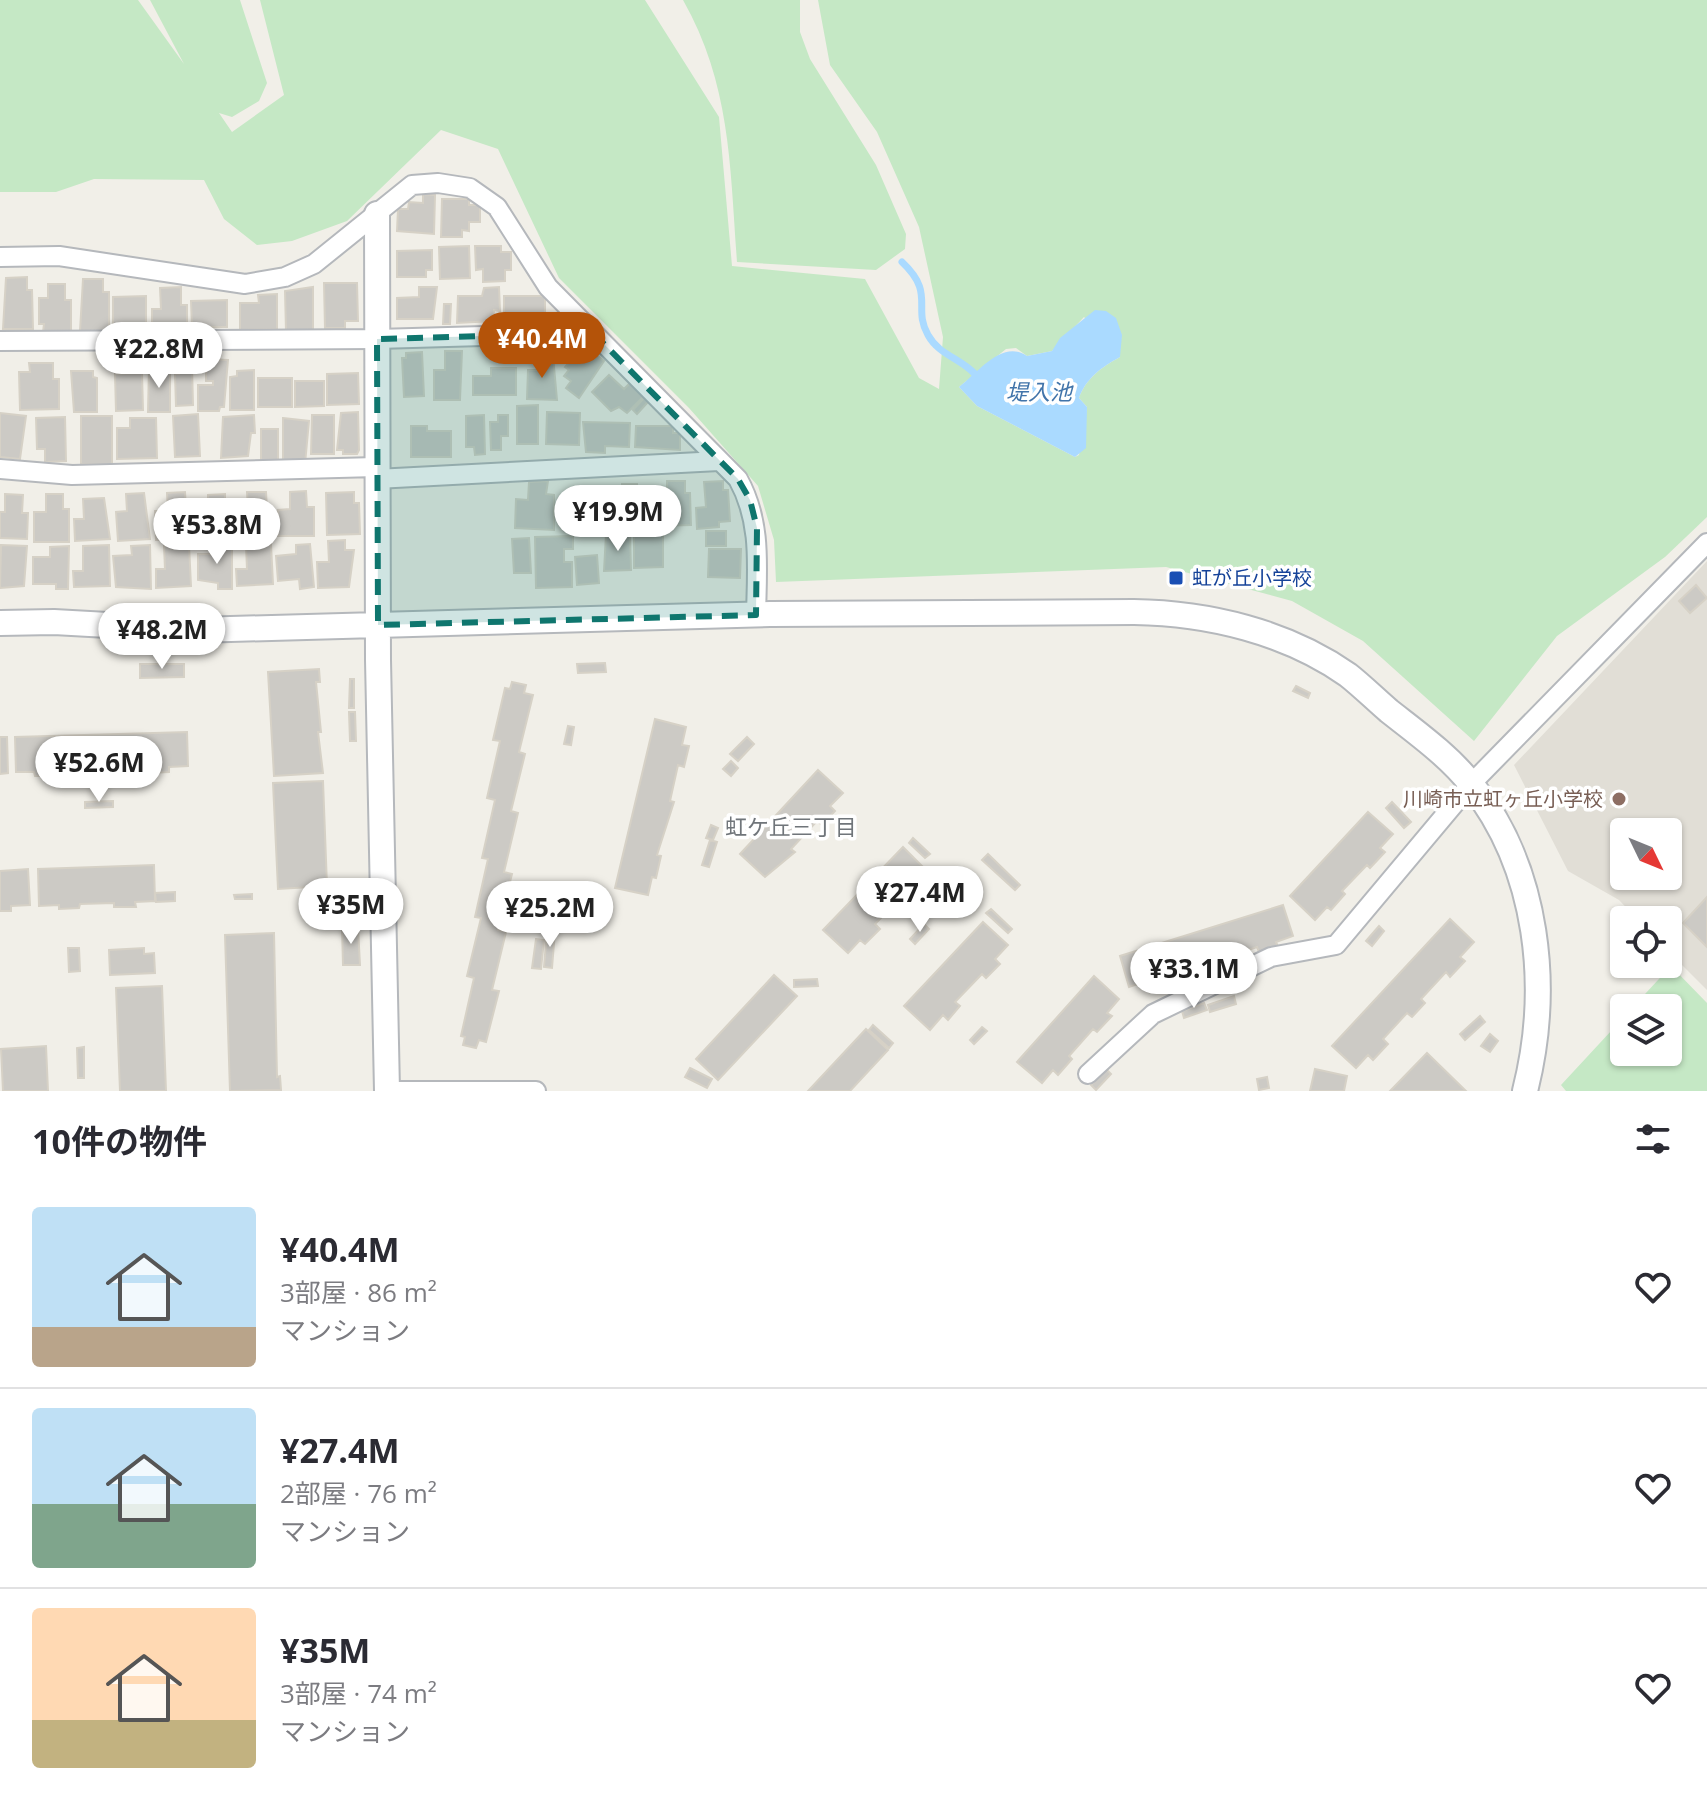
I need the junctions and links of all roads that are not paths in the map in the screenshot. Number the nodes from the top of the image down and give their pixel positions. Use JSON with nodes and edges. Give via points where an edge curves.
{"nodes":[{"id":1,"x":377,"y":214,"type":"junction"},
{"id":2,"x":0,"y":257,"type":"edge"},
{"id":3,"x":593,"y":333,"type":"junction"},
{"id":4,"x":377,"y":339,"type":"junction"},
{"id":5,"x":0,"y":341,"type":"edge"},
{"id":6,"x":719,"y":461,"type":"junction"},
{"id":7,"x":0,"y":469,"type":"edge"},
{"id":8,"x":376,"y":473,"type":"junction"},
{"id":9,"x":1707,"y":543,"type":"edge"},
{"id":10,"x":756,"y":615,"type":"junction"},
{"id":11,"x":0,"y":623,"type":"edge"},
{"id":12,"x":378,"y":625,"type":"junction"},
{"id":13,"x":1471,"y":784,"type":"junction"},
{"id":14,"x":1088,"y":1074,"type":"dead end"},
{"id":15,"x":387,"y":1091,"type":"edge"},
{"id":16,"x":536,"y":1091,"type":"edge"},
{"id":17,"x":1525,"y":1091,"type":"edge"}],
"edges":[{"from":1,"to":2,"type":"street","via":[[314,264],[285,277],[245,284],[59,256]]},
{"from":1,"to":3,"type":"street","via":[[412,185],[470,188],[497,207],[548,287]]},
{"from":1,"to":4,"type":"street"},
{"from":3,"to":4,"type":"street"},
{"from":3,"to":6,"type":"street"},
{"from":4,"to":5,"type":"street"},
{"from":4,"to":8,"type":"street"},
{"from":6,"to":8,"type":"street"},
{"from":6,"to":10,"type":"street","via":[[750,500],[757,528]]},
{"from":7,"to":8,"type":"street","via":[[72,475]]},
{"from":8,"to":12,"type":"street"},
{"from":9,"to":13,"type":"street"},
{"from":10,"to":12,"type":"street"},
{"from":10,"to":13,"type":"street","via":[[1159,612],[1244,627],[1349,676]]},
{"from":11,"to":12,"type":"street","via":[[197,630]]},
{"from":12,"to":15,"type":"street"},
{"from":13,"to":14,"type":"street","via":[[1336,945],[1271,957],[1153,1014]]},
{"from":13,"to":17,"type":"street","via":[[1513,856],[1539,965],[1536,1036]]},
{"from":15,"to":16,"type":"street"}]}
